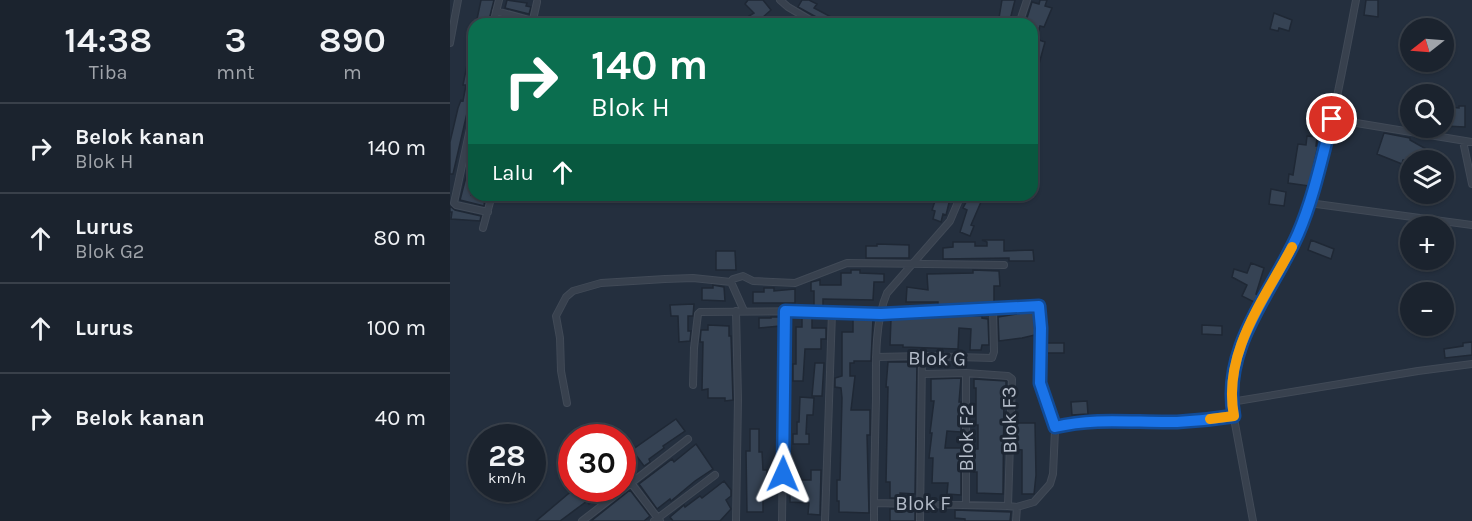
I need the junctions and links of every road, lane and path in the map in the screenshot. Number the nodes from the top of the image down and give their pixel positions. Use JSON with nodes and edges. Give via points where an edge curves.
{"nodes":[{"id":1,"x":458,"y":0,"type":"edge"},
{"id":2,"x":499,"y":0,"type":"edge"},
{"id":3,"x":780,"y":0,"type":"edge"},
{"id":4,"x":1027,"y":0,"type":"edge"},
{"id":5,"x":1356,"y":0,"type":"edge"},
{"id":6,"x":537,"y":2,"type":"dead end"},
{"id":7,"x":496,"y":11,"type":"junction"},
{"id":8,"x":494,"y":18,"type":"edge"},
{"id":9,"x":519,"y":18,"type":"edge"},
{"id":10,"x":533,"y":18,"type":"edge"},
{"id":11,"x":807,"y":18,"type":"edge"},
{"id":12,"x":1021,"y":18,"type":"edge"},
{"id":13,"x":450,"y":43,"type":"edge"},
{"id":14,"x":1332,"y":119,"type":"junction"},
{"id":15,"x":468,"y":137,"type":"edge"},
{"id":16,"x":1463,"y":141,"type":"junction"},
{"id":17,"x":1472,"y":142,"type":"edge"},
{"id":18,"x":1472,"y":184,"type":"edge"},
{"id":19,"x":491,"y":201,"type":"edge"},
{"id":20,"x":958,"y":201,"type":"edge"},
{"id":21,"x":1309,"y":203,"type":"junction"},
{"id":22,"x":488,"y":212,"type":"junction"},
{"id":23,"x":1472,"y":225,"type":"edge"},
{"id":24,"x":483,"y":228,"type":"dead end"},
{"id":25,"x":913,"y":264,"type":"junction"},
{"id":26,"x":1004,"y":265,"type":"dead end"},
{"id":27,"x":730,"y":282,"type":"junction"},
{"id":28,"x":993,"y":309,"type":"junction"},
{"id":29,"x":736,"y":311,"type":"junction"},
{"id":30,"x":744,"y":311,"type":"junction"},
{"id":31,"x":785,"y":311,"type":"junction"},
{"id":32,"x":832,"y":312,"type":"junction"},
{"id":33,"x":881,"y":314,"type":"junction"},
{"id":34,"x":922,"y":356,"type":"junction"},
{"id":35,"x":876,"y":357,"type":"junction"},
{"id":36,"x":1472,"y":364,"type":"edge"},
{"id":37,"x":966,"y":373,"type":"junction"},
{"id":38,"x":923,"y":374,"type":"junction"},
{"id":39,"x":693,"y":385,"type":"dead end"},
{"id":40,"x":1231,"y":402,"type":"junction"},
{"id":41,"x":567,"y":403,"type":"dead end"},
{"id":42,"x":1234,"y":418,"type":"junction"},
{"id":43,"x":1055,"y":427,"type":"junction"},
{"id":44,"x":687,"y":439,"type":"dead end"},
{"id":45,"x":716,"y":475,"type":"dead end"},
{"id":46,"x":636,"y":481,"type":"edge"},
{"id":47,"x":636,"y":488,"type":"edge"},
{"id":48,"x":608,"y":502,"type":"edge"},
{"id":49,"x":874,"y":503,"type":"junction"},
{"id":50,"x":921,"y":503,"type":"junction"},
{"id":51,"x":966,"y":504,"type":"junction"},
{"id":52,"x":1008,"y":506,"type":"junction"},
{"id":53,"x":1017,"y":507,"type":"junction"},
{"id":54,"x":657,"y":520,"type":"edge"},
{"id":55,"x":582,"y":521,"type":"edge"},
{"id":56,"x":737,"y":521,"type":"edge"},
{"id":57,"x":782,"y":521,"type":"edge"},
{"id":58,"x":825,"y":521,"type":"edge"},
{"id":59,"x":874,"y":521,"type":"edge"},
{"id":60,"x":920,"y":521,"type":"edge"},
{"id":61,"x":1016,"y":521,"type":"edge"},
{"id":62,"x":1253,"y":521,"type":"edge"}],
"edges":[{"from":1,"to":13,"type":"street"},
{"from":2,"to":7,"type":"street"},
{"from":3,"to":11,"type":"street"},
{"from":4,"to":12,"type":"street"},
{"from":5,"to":14,"type":"street"},
{"from":6,"to":10,"type":"street"},
{"from":7,"to":8,"type":"street"},
{"from":7,"to":9,"type":"street"},
{"from":14,"to":16,"type":"street"},
{"from":14,"to":21,"type":"street"},
{"from":15,"to":22,"type":"street","via":[[454,200],[456,205]]},
{"from":16,"to":17,"type":"street"},
{"from":16,"to":18,"type":"street"},
{"from":19,"to":22,"type":"street"},
{"from":20,"to":25,"type":"street","via":[[950,221]]},
{"from":21,"to":23,"type":"street"},
{"from":21,"to":40,"type":"street","via":[[1292,248],[1245,333],[1236,359]]},
{"from":22,"to":24,"type":"street"},
{"from":25,"to":26,"type":"street"},
{"from":25,"to":27,"type":"street","via":[[847,263],[799,283],[753,281],[743,276]]},
{"from":25,"to":33,"type":"street","via":[[887,293]]},
{"from":27,"to":30,"type":"street"},
{"from":27,"to":41,"type":"street","via":[[665,279],[600,283],[573,291],[556,316]]},
{"from":28,"to":33,"type":"street"},
{"from":28,"to":34,"type":"street","name":"Blok G","via":[[992,358]]},
{"from":28,"to":43,"type":"street","via":[[1041,308],[1040,383]]},
{"from":29,"to":30,"type":"street"},
{"from":29,"to":39,"type":"street","via":[[698,314]]},
{"from":29,"to":56,"type":"street"},
{"from":30,"to":31,"type":"street"},
{"from":31,"to":32,"type":"street"},
{"from":31,"to":57,"type":"street"},
{"from":32,"to":33,"type":"street"},
{"from":32,"to":58,"type":"street"},
{"from":33,"to":35,"type":"street"},
{"from":34,"to":35,"type":"street","name":"Blok G"},
{"from":34,"to":38,"type":"street"},
{"from":35,"to":49,"type":"street"},
{"from":36,"to":40,"type":"street"},
{"from":37,"to":38,"type":"street"},
{"from":37,"to":51,"type":"street","name":"Blok F2"},
{"from":37,"to":52,"type":"street","name":"Blok F3","via":[[1012,379]]},
{"from":38,"to":50,"type":"street"},
{"from":40,"to":42,"type":"street"},
{"from":42,"to":43,"type":"street","via":[[1079,421]]},
{"from":42,"to":62,"type":"street"},
{"from":43,"to":53,"type":"street","via":[[1052,479],[1034,502]]},
{"from":44,"to":46,"type":"street"},
{"from":45,"to":54,"type":"street"},
{"from":47,"to":54,"type":"street"},
{"from":48,"to":55,"type":"street"},
{"from":49,"to":50,"type":"street","name":"Blok F"},
{"from":49,"to":59,"type":"street"},
{"from":50,"to":51,"type":"street","name":"Blok F"},
{"from":50,"to":60,"type":"street"},
{"from":51,"to":52,"type":"street","name":"Blok F"},
{"from":52,"to":53,"type":"street","name":"Blok F"},
{"from":53,"to":61,"type":"street"}]}
